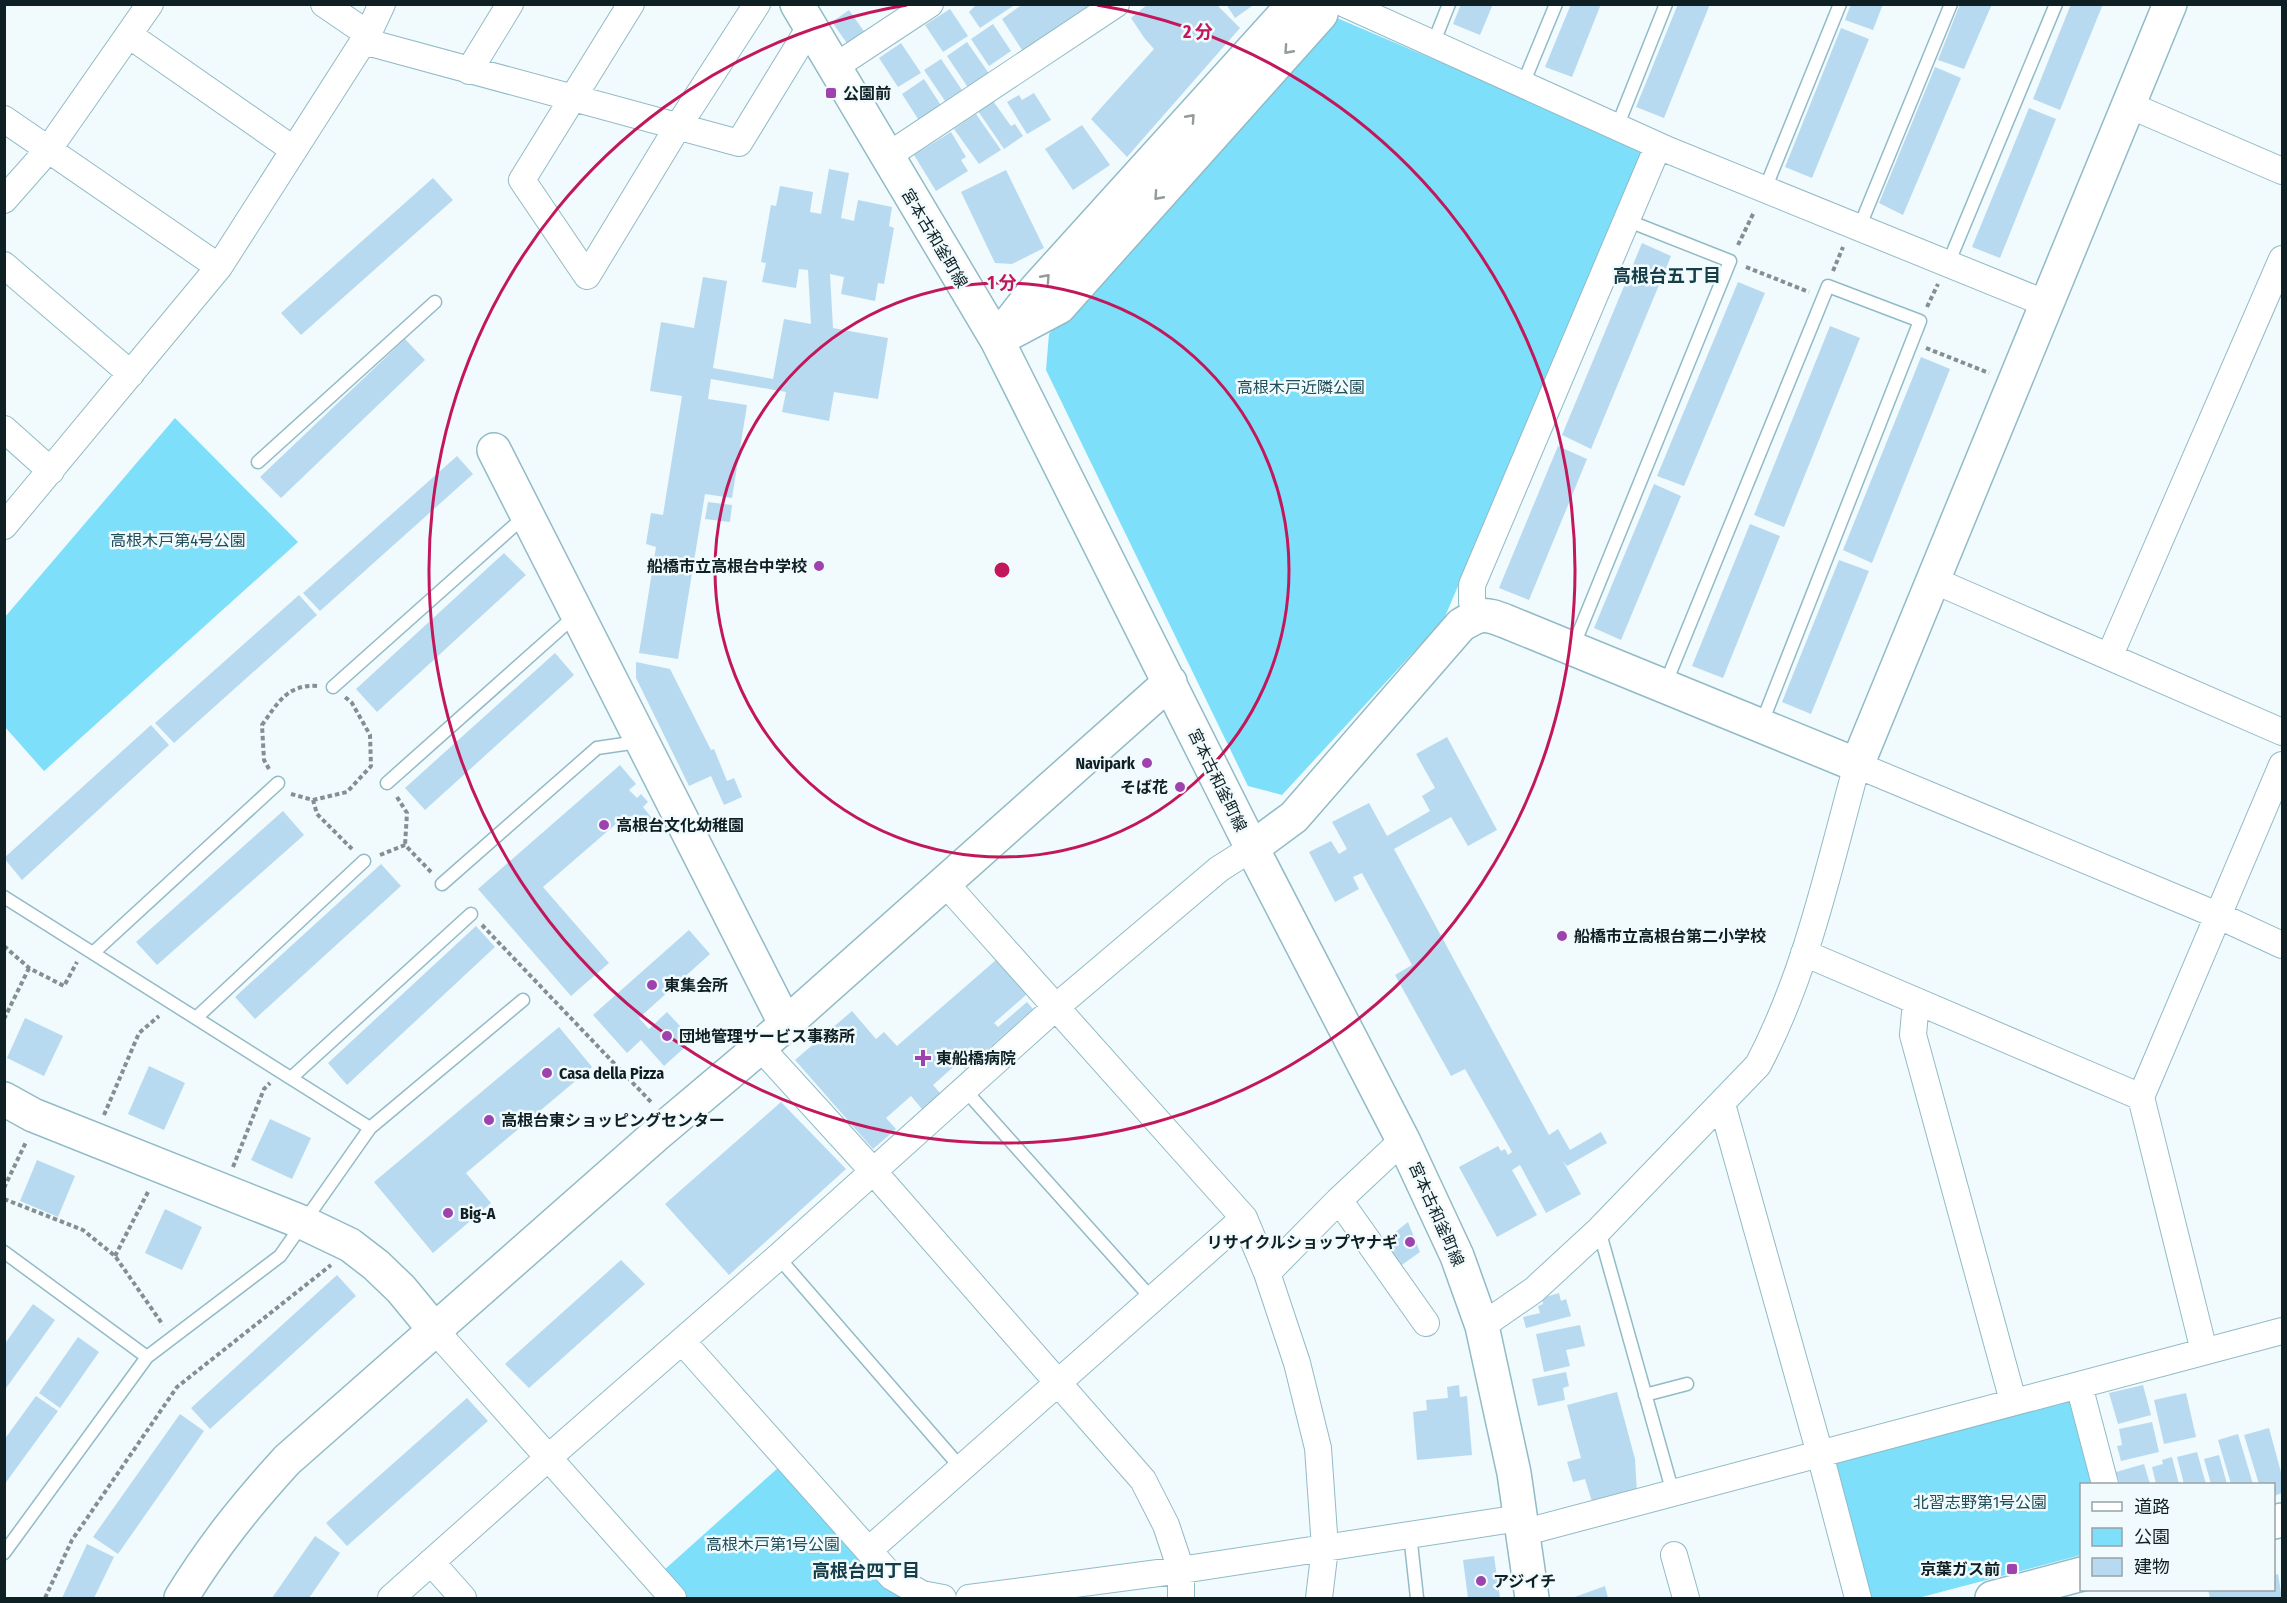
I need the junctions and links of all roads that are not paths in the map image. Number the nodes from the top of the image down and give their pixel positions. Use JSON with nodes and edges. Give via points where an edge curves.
{"nodes":[{"id":1,"x":150,"y":4,"type":"edge"},
{"id":2,"x":324,"y":4,"type":"edge"},
{"id":3,"x":382,"y":4,"type":"edge"},
{"id":4,"x":510,"y":4,"type":"edge"},
{"id":5,"x":632,"y":4,"type":"edge"},
{"id":6,"x":757,"y":4,"type":"edge"},
{"id":7,"x":930,"y":4,"type":"edge"},
{"id":8,"x":1294,"y":4,"type":"edge"},
{"id":9,"x":1323,"y":4,"type":"edge"},
{"id":10,"x":1345,"y":4,"type":"edge"},
{"id":11,"x":1449,"y":4,"type":"edge"},
{"id":12,"x":1556,"y":4,"type":"edge"},
{"id":13,"x":1666,"y":4,"type":"edge"},
{"id":14,"x":1840,"y":4,"type":"edge"},
{"id":15,"x":1950,"y":4,"type":"edge"},
{"id":16,"x":2056,"y":4,"type":"edge"},
{"id":17,"x":2170,"y":4,"type":"edge"},
{"id":18,"x":1104,"y":8,"type":"edge"},
{"id":19,"x":803,"y":16,"type":"edge"},
{"id":20,"x":129,"y":35,"type":"junction"},
{"id":21,"x":366,"y":38,"type":"junction"},
{"id":22,"x":1433,"y":44,"type":"junction"},
{"id":23,"x":833,"y":68,"type":"junction"},
{"id":24,"x":470,"y":71,"type":"junction"},
{"id":25,"x":1523,"y":84,"type":"junction"},
{"id":26,"x":573,"y":99,"type":"junction"},
{"id":27,"x":2129,"y":105,"type":"junction"},
{"id":28,"x":4,"y":119,"type":"edge"},
{"id":29,"x":1617,"y":127,"type":"junction"},
{"id":30,"x":677,"y":128,"type":"junction"},
{"id":31,"x":1658,"y":146,"type":"junction"},
{"id":32,"x":48,"y":150,"type":"junction"},
{"id":33,"x":294,"y":150,"type":"junction"},
{"id":34,"x":886,"y":157,"type":"junction"},
{"id":35,"x":2283,"y":171,"type":"edge"},
{"id":36,"x":1765,"y":189,"type":"junction"},
{"id":37,"x":4,"y":200,"type":"edge"},
{"id":38,"x":1626,"y":220,"type":"junction"},
{"id":39,"x":1856,"y":226,"type":"junction"},
{"id":40,"x":2283,"y":259,"type":"edge"},
{"id":41,"x":1948,"y":264,"type":"junction"},
{"id":42,"x":4,"y":265,"type":"edge"},
{"id":43,"x":219,"y":267,"type":"junction"},
{"id":44,"x":435,"y":302,"type":"dead end"},
{"id":45,"x":2047,"y":304,"type":"junction"},
{"id":46,"x":997,"y":340,"type":"junction"},
{"id":47,"x":131,"y":374,"type":"junction"},
{"id":48,"x":4,"y":429,"type":"edge"},
{"id":49,"x":494,"y":450,"type":"dead end"},
{"id":50,"x":258,"y":462,"type":"dead end"},
{"id":51,"x":51,"y":471,"type":"junction"},
{"id":52,"x":527,"y":514,"type":"junction"},
{"id":53,"x":4,"y":526,"type":"edge"},
{"id":54,"x":1933,"y":580,"type":"junction"},
{"id":55,"x":577,"y":614,"type":"junction"},
{"id":56,"x":1478,"y":615,"type":"junction"},
{"id":57,"x":1572,"y":648,"type":"junction"},
{"id":58,"x":2110,"y":655,"type":"junction"},
{"id":59,"x":1170,"y":682,"type":"junction"},
{"id":60,"x":1664,"y":686,"type":"junction"},
{"id":61,"x":333,"y":687,"type":"road end"},
{"id":62,"x":1761,"y":726,"type":"junction"},
{"id":63,"x":2283,"y":732,"type":"edge"},
{"id":64,"x":642,"y":741,"type":"junction"},
{"id":65,"x":1857,"y":765,"type":"junction"},
{"id":66,"x":2283,"y":765,"type":"edge"},
{"id":67,"x":278,"y":783,"type":"road end"},
{"id":68,"x":387,"y":783,"type":"road end"},
{"id":69,"x":1252,"y":848,"type":"junction"},
{"id":70,"x":364,"y":861,"type":"road end"},
{"id":71,"x":945,"y":883,"type":"junction"},
{"id":72,"x":442,"y":884,"type":"road end"},
{"id":73,"x":4,"y":897,"type":"edge"},
{"id":74,"x":471,"y":914,"type":"road end"},
{"id":75,"x":2217,"y":915,"type":"junction"},
{"id":76,"x":2283,"y":945,"type":"edge"},
{"id":77,"x":89,"y":950,"type":"junction"},
{"id":78,"x":1804,"y":953,"type":"junction"},
{"id":79,"x":523,"y":1000,"type":"dead end"},
{"id":80,"x":1916,"y":1001,"type":"junction"},
{"id":81,"x":1056,"y":1007,"type":"junction"},
{"id":82,"x":196,"y":1018,"type":"junction"},
{"id":83,"x":785,"y":1023,"type":"junction"},
{"id":84,"x":760,"y":1047,"type":"junction"},
{"id":85,"x":291,"y":1078,"type":"junction"},
{"id":86,"x":965,"y":1090,"type":"junction"},
{"id":87,"x":2141,"y":1097,"type":"junction"},
{"id":88,"x":4,"y":1099,"type":"edge"},
{"id":89,"x":1722,"y":1104,"type":"junction"},
{"id":90,"x":370,"y":1128,"type":"junction"},
{"id":91,"x":1403,"y":1140,"type":"junction"},
{"id":92,"x":873,"y":1171,"type":"junction"},
{"id":93,"x":1339,"y":1200,"type":"junction"},
{"id":94,"x":1245,"y":1218,"type":"junction"},
{"id":95,"x":304,"y":1223,"type":"junction"},
{"id":96,"x":1599,"y":1230,"type":"junction"},
{"id":97,"x":4,"y":1252,"type":"edge"},
{"id":98,"x":778,"y":1257,"type":"junction"},
{"id":99,"x":1267,"y":1273,"type":"junction"},
{"id":100,"x":1153,"y":1300,"type":"junction"},
{"id":101,"x":1426,"y":1323,"type":"dead end"},
{"id":102,"x":1482,"y":1326,"type":"junction"},
{"id":103,"x":434,"y":1329,"type":"junction"},
{"id":104,"x":2283,"y":1330,"type":"edge"},
{"id":105,"x":682,"y":1341,"type":"junction"},
{"id":106,"x":2204,"y":1351,"type":"junction"},
{"id":107,"x":147,"y":1357,"type":"junction"},
{"id":108,"x":1058,"y":1384,"type":"junction"},
{"id":109,"x":1686,"y":1384,"type":"dead end"},
{"id":110,"x":2079,"y":1385,"type":"junction"},
{"id":111,"x":1645,"y":1395,"type":"junction"},
{"id":112,"x":2013,"y":1401,"type":"junction"},
{"id":113,"x":1820,"y":1454,"type":"junction"},
{"id":114,"x":548,"y":1458,"type":"junction"},
{"id":115,"x":962,"y":1468,"type":"junction"},
{"id":116,"x":2104,"y":1483,"type":"edge"},
{"id":117,"x":1673,"y":1493,"type":"junction"},
{"id":118,"x":1522,"y":1526,"type":"junction"},
{"id":119,"x":1410,"y":1534,"type":"junction"},
{"id":120,"x":1325,"y":1548,"type":"junction"},
{"id":121,"x":869,"y":1550,"type":"junction"},
{"id":122,"x":4,"y":1553,"type":"edge"},
{"id":123,"x":1674,"y":1555,"type":"dead end"},
{"id":124,"x":431,"y":1562,"type":"junction"},
{"id":125,"x":1181,"y":1570,"type":"junction"},
{"id":126,"x":2080,"y":1575,"type":"edge"},
{"id":127,"x":1019,"y":1595,"type":"edge"},
{"id":128,"x":181,"y":1599,"type":"edge"},
{"id":129,"x":391,"y":1599,"type":"edge"},
{"id":130,"x":463,"y":1599,"type":"edge"},
{"id":131,"x":673,"y":1599,"type":"edge"},
{"id":132,"x":943,"y":1599,"type":"edge"},
{"id":133,"x":969,"y":1599,"type":"edge"},
{"id":134,"x":1181,"y":1599,"type":"edge"},
{"id":135,"x":1319,"y":1599,"type":"edge"},
{"id":136,"x":1417,"y":1599,"type":"edge"},
{"id":137,"x":1532,"y":1599,"type":"edge"},
{"id":138,"x":1686,"y":1599,"type":"edge"},
{"id":139,"x":1858,"y":1599,"type":"edge"},
{"id":140,"x":1992,"y":1599,"type":"edge"}],
"edges":[{"from":1,"to":20,"type":"street"},
{"from":2,"to":21,"type":"street"},
{"from":3,"to":21,"type":"street"},
{"from":4,"to":24,"type":"street"},
{"from":5,"to":26,"type":"street"},
{"from":6,"to":30,"type":"street"},
{"from":7,"to":23,"type":"street"},
{"from":46,"to":8,"type":"street","one_way":true,"via":[[1036,289]]},
{"from":9,"to":46,"type":"street","one_way":true,"via":[[1321,14],[1059,307]]},
{"from":10,"to":22,"type":"street"},
{"from":11,"to":22,"type":"lane"},
{"from":12,"to":25,"type":"lane"},
{"from":13,"to":29,"type":"lane"},
{"from":14,"to":36,"type":"lane"},
{"from":15,"to":39,"type":"lane"},
{"from":16,"to":41,"type":"lane"},
{"from":17,"to":27,"type":"street"},
{"from":18,"to":34,"type":"street"},
{"from":19,"to":23,"type":"street","name":"宮本古和釜町線"},
{"from":19,"to":30,"type":"street","via":[[739,142]]},
{"from":20,"to":32,"type":"street"},
{"from":20,"to":33,"type":"street"},
{"from":21,"to":24,"type":"street"},
{"from":21,"to":33,"type":"street"},
{"from":22,"to":25,"type":"street"},
{"from":23,"to":34,"type":"street","name":"宮本古和釜町線"},
{"from":24,"to":26,"type":"street"},
{"from":25,"to":29,"type":"street"},
{"from":26,"to":30,"type":"street"},
{"from":26,"to":30,"type":"street","via":[[522,180],[587,276]]},
{"from":27,"to":35,"type":"street"},
{"from":27,"to":45,"type":"street"},
{"from":28,"to":32,"type":"street"},
{"from":29,"to":31,"type":"street"},
{"from":31,"to":36,"type":"street"},
{"from":31,"to":38,"type":"street"},
{"from":32,"to":37,"type":"street"},
{"from":32,"to":43,"type":"street"},
{"from":33,"to":43,"type":"street"},
{"from":34,"to":46,"type":"street","name":"宮本古和釜町線"},
{"from":36,"to":39,"type":"street"},
{"from":38,"to":56,"type":"street","via":[[1472,585],[1472,602]]},
{"from":38,"to":57,"type":"lane","via":[[1730,261]]},
{"from":39,"to":41,"type":"street"},
{"from":40,"to":58,"type":"street"},
{"from":41,"to":45,"type":"street"},
{"from":42,"to":47,"type":"street"},
{"from":43,"to":47,"type":"street"},
{"from":44,"to":50,"type":"lane"},
{"from":45,"to":54,"type":"street"},
{"from":46,"to":59,"type":"street","name":"宮本古和釜町線"},
{"from":47,"to":51,"type":"street"},
{"from":48,"to":51,"type":"street"},
{"from":49,"to":52,"type":"street"},
{"from":51,"to":53,"type":"street"},
{"from":52,"to":55,"type":"street"},
{"from":52,"to":61,"type":"lane"},
{"from":54,"to":58,"type":"street"},
{"from":54,"to":65,"type":"street"},
{"from":55,"to":64,"type":"street"},
{"from":55,"to":68,"type":"lane"},
{"from":56,"to":57,"type":"street","via":[[1487,614]]},
{"from":56,"to":69,"type":"street","via":[[1461,625],[1294,818]]},
{"from":57,"to":60,"type":"street"},
{"from":58,"to":63,"type":"street"},
{"from":59,"to":69,"type":"street","name":"宮本古和釜町線"},
{"from":59,"to":71,"type":"street"},
{"from":60,"to":62,"type":"street"},
{"from":60,"to":62,"type":"lane","via":[[1825,292],[1920,321]]},
{"from":62,"to":65,"type":"street"},
{"from":64,"to":72,"type":"lane","via":[[597,748]]},
{"from":64,"to":83,"type":"street"},
{"from":65,"to":75,"type":"street"},
{"from":65,"to":78,"type":"street"},
{"from":66,"to":75,"type":"street"},
{"from":67,"to":77,"type":"lane"},
{"from":69,"to":81,"type":"street","via":[[1219,869]]},
{"from":69,"to":91,"type":"street","name":"宮本古和釜町線"},
{"from":70,"to":82,"type":"lane"},
{"from":71,"to":81,"type":"street"},
{"from":71,"to":83,"type":"street"},
{"from":73,"to":77,"type":"lane"},
{"from":74,"to":85,"type":"lane"},
{"from":75,"to":76,"type":"street"},
{"from":75,"to":87,"type":"street"},
{"from":77,"to":82,"type":"lane"},
{"from":78,"to":80,"type":"street"},
{"from":78,"to":89,"type":"street","via":[[1774,1034],[1758,1065]]},
{"from":79,"to":90,"type":"lane"},
{"from":80,"to":87,"type":"street"},
{"from":80,"to":112,"type":"street","via":[[1913,1035]]},
{"from":81,"to":86,"type":"street"},
{"from":81,"to":94,"type":"street"},
{"from":82,"to":85,"type":"lane"},
{"from":83,"to":84,"type":"street"},
{"from":84,"to":92,"type":"street"},
{"from":84,"to":103,"type":"street"},
{"from":85,"to":90,"type":"lane"},
{"from":86,"to":92,"type":"street"},
{"from":86,"to":100,"type":"lane"},
{"from":87,"to":106,"type":"street"},
{"from":88,"to":95,"type":"street","via":[[44,1119]]},
{"from":89,"to":96,"type":"street"},
{"from":89,"to":113,"type":"street"},
{"from":90,"to":95,"type":"lane"},
{"from":91,"to":93,"type":"street"},
{"from":91,"to":102,"type":"street","name":"宮本古和釜町線","via":[[1457,1256]]},
{"from":92,"to":98,"type":"street"},
{"from":92,"to":108,"type":"street"},
{"from":93,"to":99,"type":"street"},
{"from":93,"to":101,"type":"street"},
{"from":94,"to":99,"type":"street"},
{"from":94,"to":100,"type":"street"},
{"from":95,"to":103,"type":"street","via":[[350,1245],[376,1265]]},
{"from":95,"to":107,"type":"lane","via":[[280,1256]]},
{"from":96,"to":102,"type":"street","via":[[1534,1290]]},
{"from":96,"to":111,"type":"lane"},
{"from":97,"to":107,"type":"lane"},
{"from":98,"to":105,"type":"street"},
{"from":98,"to":115,"type":"lane"},
{"from":99,"to":120,"type":"street","via":[[1297,1363],[1318,1448]]},
{"from":100,"to":108,"type":"street"},
{"from":102,"to":118,"type":"street","name":"宮本古和釜町線"},
{"from":103,"to":114,"type":"street"},
{"from":103,"to":128,"type":"street","via":[[287,1460],[213,1548]]},
{"from":104,"to":106,"type":"street"},
{"from":105,"to":114,"type":"street"},
{"from":105,"to":121,"type":"street"},
{"from":106,"to":110,"type":"street"},
{"from":107,"to":122,"type":"lane"},
{"from":108,"to":115,"type":"street"},
{"from":108,"to":125,"type":"street","via":[[1143,1480],[1166,1526]]},
{"from":109,"to":111,"type":"lane"},
{"from":110,"to":112,"type":"street"},
{"from":110,"to":116,"type":"street"},
{"from":111,"to":117,"type":"lane"},
{"from":112,"to":113,"type":"street"},
{"from":113,"to":117,"type":"street"},
{"from":113,"to":139,"type":"street"},
{"from":114,"to":124,"type":"street"},
{"from":114,"to":131,"type":"street"},
{"from":115,"to":121,"type":"street"},
{"from":117,"to":118,"type":"street"},
{"from":118,"to":119,"type":"street"},
{"from":118,"to":137,"type":"street","name":"宮本古和釜町線"},
{"from":119,"to":120,"type":"street"},
{"from":119,"to":136,"type":"lane"},
{"from":120,"to":125,"type":"street"},
{"from":120,"to":135,"type":"street"},
{"from":121,"to":132,"type":"street","via":[[892,1576],[922,1594]]},
{"from":123,"to":138,"type":"street"},
{"from":124,"to":129,"type":"street"},
{"from":124,"to":130,"type":"street"},
{"from":125,"to":127,"type":"street"},
{"from":125,"to":134,"type":"street"},
{"from":126,"to":140,"type":"street"},
{"from":127,"to":133,"type":"street"}]}
